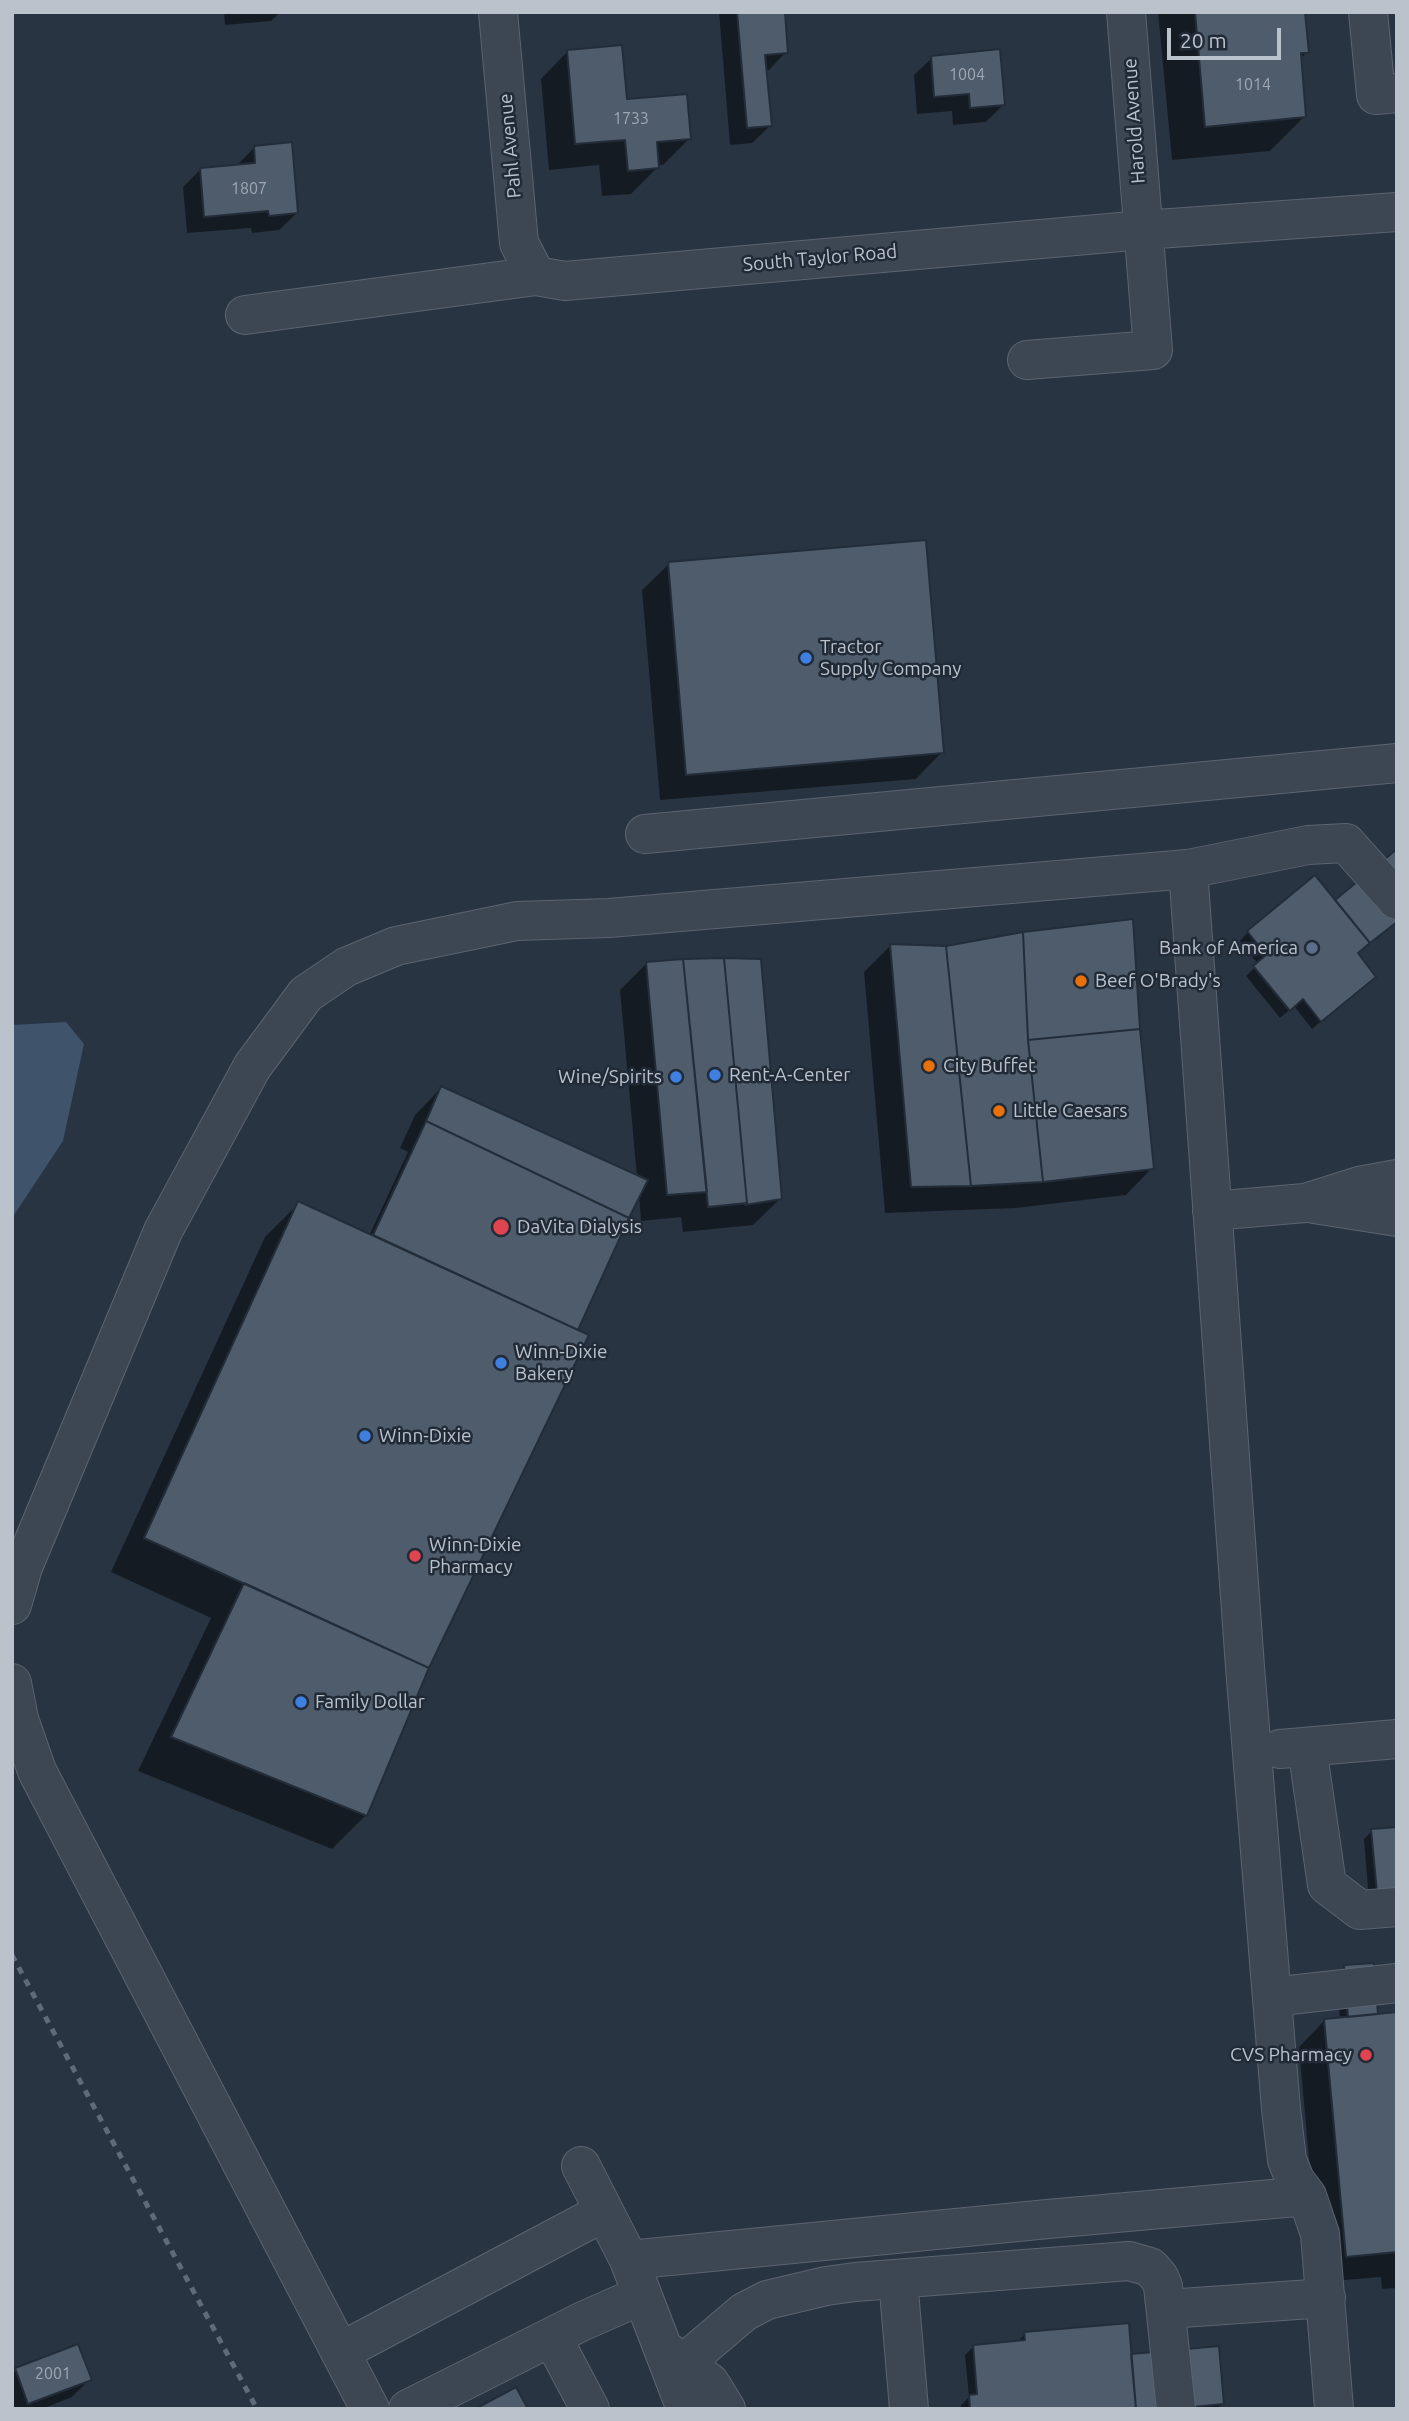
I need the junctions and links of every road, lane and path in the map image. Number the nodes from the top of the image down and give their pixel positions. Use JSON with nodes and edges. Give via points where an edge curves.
{"nodes":[{"id":1,"x":498,"y":12,"type":"edge"},
{"id":2,"x":1126,"y":12,"type":"edge"},
{"id":3,"x":1368,"y":12,"type":"edge"},
{"id":4,"x":1397,"y":93,"type":"edge"},
{"id":5,"x":1397,"y":212,"type":"edge"},
{"id":6,"x":1143,"y":230,"type":"junction"},
{"id":7,"x":536,"y":276,"type":"junction"},
{"id":8,"x":245,"y":315,"type":"dead end"},
{"id":9,"x":1027,"y":360,"type":"dead end"},
{"id":10,"x":1397,"y":764,"type":"edge"},
{"id":11,"x":645,"y":834,"type":"dead end"},
{"id":12,"x":1188,"y":869,"type":"junction"},
{"id":13,"x":1397,"y":900,"type":"edge"},
{"id":14,"x":1397,"y":1179,"type":"edge"},
{"id":15,"x":1305,"y":1203,"type":"junction"},
{"id":16,"x":1212,"y":1211,"type":"junction"},
{"id":17,"x":1397,"y":1217,"type":"edge"},
{"id":18,"x":12,"y":1605,"type":"edge"},
{"id":19,"x":12,"y":1683,"type":"edge"},
{"id":20,"x":1397,"y":1739,"type":"edge"},
{"id":21,"x":1307,"y":1747,"type":"junction"},
{"id":22,"x":1252,"y":1752,"type":"junction"},
{"id":23,"x":1397,"y":1907,"type":"edge"},
{"id":24,"x":1397,"y":1983,"type":"edge"},
{"id":25,"x":1272,"y":1997,"type":"junction"},
{"id":26,"x":581,"y":2166,"type":"dead end"},
{"id":27,"x":1307,"y":2196,"type":"junction"},
{"id":28,"x":604,"y":2212,"type":"junction"},
{"id":29,"x":629,"y":2260,"type":"junction"},
{"id":30,"x":898,"y":2279,"type":"junction"},
{"id":31,"x":642,"y":2295,"type":"junction"},
{"id":32,"x":1326,"y":2298,"type":"junction"},
{"id":33,"x":1167,"y":2309,"type":"junction"},
{"id":34,"x":552,"y":2337,"type":"junction"},
{"id":35,"x":340,"y":2352,"type":"junction"},
{"id":36,"x":672,"y":2355,"type":"junction"},
{"id":37,"x":370,"y":2409,"type":"edge"},
{"id":38,"x":408,"y":2409,"type":"edge"},
{"id":39,"x":590,"y":2409,"type":"edge"},
{"id":40,"x":686,"y":2409,"type":"edge"},
{"id":41,"x":726,"y":2409,"type":"edge"},
{"id":42,"x":909,"y":2409,"type":"edge"},
{"id":43,"x":1176,"y":2409,"type":"edge"},
{"id":44,"x":1334,"y":2409,"type":"edge"}],
"edges":[{"from":1,"to":7,"type":"street","name":"Pahl Avenue","via":[[519,243]]},
{"from":2,"to":6,"type":"street","name":"Harold Avenue"},
{"from":3,"to":4,"type":"street","via":[[1376,95]]},
{"from":5,"to":6,"type":"street","name":"South Taylor Road"},
{"from":6,"to":7,"type":"street","name":"South Taylor Road","via":[[565,281]]},
{"from":6,"to":9,"type":"street","name":"Harold Avenue","via":[[1153,350]]},
{"from":7,"to":8,"type":"street","name":"South Taylor Road"},
{"from":10,"to":11,"type":"street"},
{"from":12,"to":13,"type":"street","via":[[1308,845],[1346,843]]},
{"from":12,"to":16,"type":"street"},
{"from":12,"to":18,"type":"street","via":[[609,918],[517,921],[396,946],[346,967],[306,994],[252,1066],[163,1231],[23,1567]]},
{"from":14,"to":15,"type":"street"},
{"from":15,"to":16,"type":"street"},
{"from":15,"to":17,"type":"street"},
{"from":16,"to":22,"type":"street"},
{"from":19,"to":35,"type":"street","via":[[37,1771]]},
{"from":20,"to":21,"type":"street"},
{"from":21,"to":22,"type":"street"},
{"from":21,"to":23,"type":"street","via":[[1327,1885],[1360,1910]]},
{"from":22,"to":25,"type":"street"},
{"from":24,"to":25,"type":"street"},
{"from":25,"to":27,"type":"street","via":[[1287,2160]]},
{"from":26,"to":28,"type":"street"},
{"from":27,"to":29,"type":"street"},
{"from":27,"to":32,"type":"street","via":[[1320,2234]]},
{"from":28,"to":29,"type":"street"},
{"from":28,"to":35,"type":"street"},
{"from":29,"to":31,"type":"street"},
{"from":30,"to":33,"type":"street","via":[[1129,2261],[1150,2267],[1159,2277]]},
{"from":30,"to":36,"type":"street","via":[[826,2286],[766,2300]]},
{"from":30,"to":42,"type":"street"},
{"from":31,"to":34,"type":"street"},
{"from":31,"to":36,"type":"street"},
{"from":32,"to":33,"type":"street"},
{"from":32,"to":44,"type":"street"},
{"from":33,"to":43,"type":"street"},
{"from":34,"to":38,"type":"street"},
{"from":34,"to":39,"type":"street"},
{"from":35,"to":37,"type":"street"},
{"from":36,"to":40,"type":"street"},
{"from":36,"to":41,"type":"street","via":[[710,2383]]}]}
